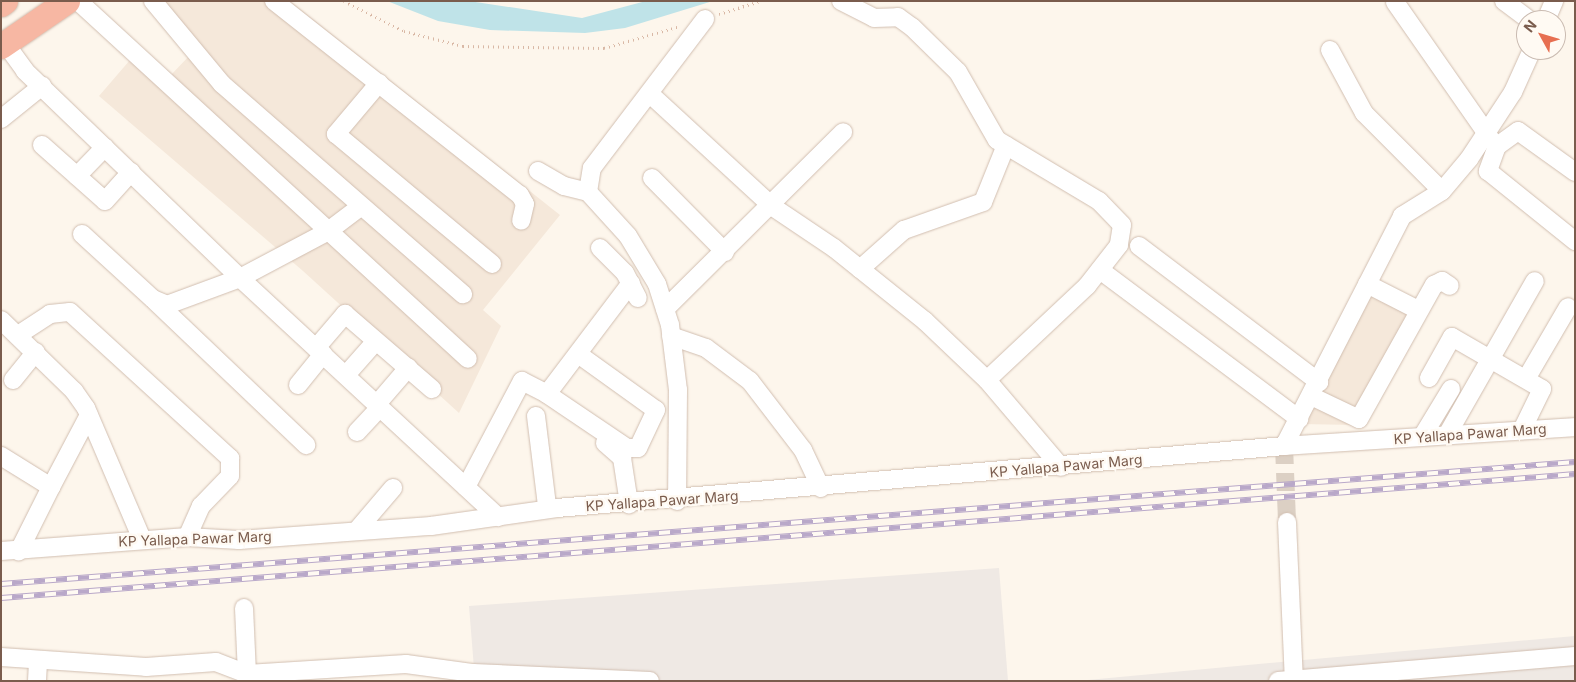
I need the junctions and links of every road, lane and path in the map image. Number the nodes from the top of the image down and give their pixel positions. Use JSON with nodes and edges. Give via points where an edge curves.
{"nodes":[{"id":1,"x":5,"y":1,"type":"edge"},
{"id":2,"x":67,"y":1,"type":"edge"},
{"id":3,"x":78,"y":1,"type":"edge"},
{"id":4,"x":153,"y":1,"type":"edge"},
{"id":5,"x":274,"y":1,"type":"edge"},
{"id":6,"x":344,"y":1,"type":"edge"},
{"id":7,"x":760,"y":1,"type":"edge"},
{"id":8,"x":841,"y":1,"type":"edge"},
{"id":9,"x":1504,"y":1,"type":"edge"},
{"id":10,"x":1396,"y":2,"type":"edge"},
{"id":11,"x":1,"y":4,"type":"edge"},
{"id":12,"x":1516,"y":10,"type":"edge"},
{"id":13,"x":705,"y":18,"type":"junction"},
{"id":14,"x":3,"y":44,"type":"edge"},
{"id":15,"x":1330,"y":50,"type":"dead end"},
{"id":16,"x":1527,"y":60,"type":"edge"},
{"id":17,"x":379,"y":84,"type":"junction"},
{"id":18,"x":42,"y":86,"type":"junction"},
{"id":19,"x":650,"y":94,"type":"junction"},
{"id":20,"x":1,"y":118,"type":"edge"},
{"id":21,"x":843,"y":132,"type":"dead end"},
{"id":22,"x":1491,"y":141,"type":"junction"},
{"id":23,"x":42,"y":145,"type":"dead end"},
{"id":24,"x":1006,"y":145,"type":"junction"},
{"id":25,"x":105,"y":147,"type":"junction"},
{"id":26,"x":538,"y":171,"type":"dead end"},
{"id":27,"x":131,"y":172,"type":"junction"},
{"id":28,"x":1575,"y":172,"type":"edge"},
{"id":29,"x":77,"y":176,"type":"junction"},
{"id":30,"x":652,"y":178,"type":"dead end"},
{"id":31,"x":1442,"y":191,"type":"junction"},
{"id":32,"x":588,"y":192,"type":"junction"},
{"id":33,"x":773,"y":206,"type":"junction"},
{"id":34,"x":360,"y":207,"type":"junction"},
{"id":35,"x":521,"y":221,"type":"dead end"},
{"id":36,"x":327,"y":232,"type":"junction"},
{"id":37,"x":1572,"y":233,"type":"edge"},
{"id":38,"x":82,"y":234,"type":"dead end"},
{"id":39,"x":1139,"y":246,"type":"dead end"},
{"id":40,"x":600,"y":248,"type":"dead end"},
{"id":41,"x":725,"y":252,"type":"junction"},
{"id":42,"x":492,"y":264,"type":"dead end"},
{"id":43,"x":860,"y":269,"type":"junction"},
{"id":44,"x":1100,"y":270,"type":"junction"},
{"id":45,"x":240,"y":278,"type":"junction"},
{"id":46,"x":1535,"y":281,"type":"dead end"},
{"id":47,"x":1367,"y":284,"type":"junction"},
{"id":48,"x":1450,"y":286,"type":"dead end"},
{"id":49,"x":463,"y":294,"type":"dead end"},
{"id":50,"x":153,"y":298,"type":"junction"},
{"id":51,"x":1568,"y":307,"type":"dead end"},
{"id":52,"x":665,"y":310,"type":"junction"},
{"id":53,"x":1418,"y":310,"type":"junction"},
{"id":54,"x":1,"y":320,"type":"edge"},
{"id":55,"x":18,"y":335,"type":"junction"},
{"id":56,"x":671,"y":336,"type":"junction"},
{"id":57,"x":376,"y":340,"type":"junction"},
{"id":58,"x":320,"y":351,"type":"junction"},
{"id":59,"x":36,"y":352,"type":"junction"},
{"id":60,"x":578,"y":354,"type":"junction"},
{"id":61,"x":468,"y":359,"type":"dead end"},
{"id":62,"x":1491,"y":359,"type":"junction"},
{"id":63,"x":408,"y":368,"type":"junction"},
{"id":64,"x":346,"y":375,"type":"junction"},
{"id":65,"x":1429,"y":378,"type":"dead end"},
{"id":66,"x":1526,"y":379,"type":"junction"},
{"id":67,"x":13,"y":380,"type":"dead end"},
{"id":68,"x":987,"y":380,"type":"junction"},
{"id":69,"x":298,"y":385,"type":"dead end"},
{"id":70,"x":432,"y":389,"type":"dead end"},
{"id":71,"x":1315,"y":389,"type":"junction"},
{"id":72,"x":1451,"y":389,"type":"dead end"},
{"id":73,"x":548,"y":394,"type":"junction"},
{"id":74,"x":378,"y":405,"type":"junction"},
{"id":75,"x":89,"y":416,"type":"junction"},
{"id":76,"x":536,"y":416,"type":"dead end"},
{"id":77,"x":561,"y":417,"type":"dead end"},
{"id":78,"x":1299,"y":419,"type":"junction"},
{"id":79,"x":1575,"y":427,"type":"edge"},
{"id":80,"x":1522,"y":430,"type":"junction"},
{"id":81,"x":357,"y":432,"type":"dead end"},
{"id":82,"x":1447,"y":436,"type":"junction"},
{"id":83,"x":1422,"y":437,"type":"junction"},
{"id":84,"x":306,"y":445,"type":"dead end"},
{"id":85,"x":1284,"y":446,"type":"junction"},
{"id":86,"x":1,"y":456,"type":"edge"},
{"id":87,"x":1061,"y":467,"type":"junction"},
{"id":88,"x":51,"y":487,"type":"junction"},
{"id":89,"x":466,"y":487,"type":"junction"},
{"id":90,"x":393,"y":488,"type":"dead end"},
{"id":91,"x":821,"y":488,"type":"junction"},
{"id":92,"x":677,"y":502,"type":"junction"},
{"id":93,"x":629,"y":504,"type":"junction"},
{"id":94,"x":552,"y":507,"type":"junction"},
{"id":95,"x":495,"y":514,"type":"junction"},
{"id":96,"x":1287,"y":522,"type":"tunnel mouth"},
{"id":97,"x":358,"y":529,"type":"junction"},
{"id":98,"x":187,"y":537,"type":"junction"},
{"id":99,"x":142,"y":540,"type":"junction"},
{"id":100,"x":10,"y":551,"type":"edge"},
{"id":101,"x":244,"y":608,"type":"dead end"},
{"id":102,"x":1575,"y":656,"type":"edge"},
{"id":103,"x":1,"y":657,"type":"edge"},
{"id":104,"x":38,"y":662,"type":"junction"},
{"id":105,"x":474,"y":677,"type":"edge"},
{"id":106,"x":241,"y":678,"type":"edge"},
{"id":107,"x":1289,"y":680,"type":"edge"},
{"id":108,"x":37,"y":681,"type":"edge"},
{"id":109,"x":650,"y":681,"type":"edge"}],
"edges":[{"from":1,"to":11,"type":"highway"},
{"from":2,"to":14,"type":"highway"},
{"from":3,"to":36,"type":"street"},
{"from":4,"to":34,"type":"street","via":[[222,84]]},
{"from":5,"to":17,"type":"street"},
{"from":6,"to":13,"type":"path","via":[[412,33],[463,46],[524,50],[604,48]]},
{"from":7,"to":13,"type":"path"},
{"from":8,"to":24,"type":"street","via":[[874,18],[898,17],[912,27],[958,72],[978,112]]},
{"from":9,"to":12,"type":"street"},
{"from":10,"to":22,"type":"street"},
{"from":13,"to":19,"type":"street"},
{"from":14,"to":18,"type":"street"},
{"from":15,"to":31,"type":"street","via":[[1364,113]]},
{"from":16,"to":22,"type":"street"},
{"from":17,"to":35,"type":"street","via":[[520,195],[525,204]]},
{"from":17,"to":42,"type":"street","via":[[336,134]]},
{"from":18,"to":20,"type":"street"},
{"from":18,"to":25,"type":"street"},
{"from":19,"to":32,"type":"street","via":[[592,168]]},
{"from":19,"to":33,"type":"street"},
{"from":21,"to":33,"type":"street"},
{"from":22,"to":28,"type":"street","via":[[1518,131]]},
{"from":22,"to":31,"type":"street"},
{"from":22,"to":37,"type":"street","via":[[1488,171]]},
{"from":23,"to":29,"type":"street"},
{"from":24,"to":43,"type":"street","via":[[983,202],[973,209],[904,230]]},
{"from":24,"to":44,"type":"street","via":[[1099,201],[1120,220],[1122,238]]},
{"from":25,"to":27,"type":"street"},
{"from":25,"to":29,"type":"street"},
{"from":26,"to":32,"type":"street","via":[[564,186]]},
{"from":27,"to":29,"type":"street","via":[[105,201]]},
{"from":27,"to":45,"type":"street"},
{"from":30,"to":41,"type":"street"},
{"from":31,"to":47,"type":"street","via":[[1420,201],[1402,216]]},
{"from":32,"to":52,"type":"street","via":[[628,236],[657,284]]},
{"from":33,"to":41,"type":"street"},
{"from":33,"to":43,"type":"street"},
{"from":34,"to":36,"type":"street"},
{"from":34,"to":49,"type":"street"},
{"from":36,"to":45,"type":"street"},
{"from":36,"to":61,"type":"street"},
{"from":38,"to":50,"type":"street"},
{"from":39,"to":71,"type":"street"},
{"from":40,"to":60,"type":"street","via":[[635,290]]},
{"from":41,"to":52,"type":"street"},
{"from":43,"to":68,"type":"street"},
{"from":44,"to":68,"type":"street"},
{"from":44,"to":78,"type":"street"},
{"from":45,"to":50,"type":"street","via":[[179,303],[167,305]]},
{"from":45,"to":58,"type":"street"},
{"from":46,"to":62,"type":"street"},
{"from":47,"to":53,"type":"street"},
{"from":47,"to":71,"type":"street"},
{"from":48,"to":53,"type":"street","via":[[1437,282]]},
{"from":50,"to":84,"type":"street"},
{"from":51,"to":66,"type":"street"},
{"from":52,"to":56,"type":"street"},
{"from":53,"to":71,"type":"street","via":[[1359,419]]},
{"from":54,"to":55,"type":"street"},
{"from":55,"to":59,"type":"street"},
{"from":55,"to":98,"type":"street","via":[[50,314],[70,312],[230,458],[230,476],[202,506]]},
{"from":56,"to":91,"type":"street","via":[[706,348],[750,381],[802,450]]},
{"from":56,"to":92,"type":"street","via":[[678,390]]},
{"from":57,"to":58,"type":"street","via":[[345,314]]},
{"from":57,"to":63,"type":"street"},
{"from":57,"to":64,"type":"street"},
{"from":58,"to":64,"type":"street"},
{"from":58,"to":69,"type":"street"},
{"from":59,"to":67,"type":"street"},
{"from":59,"to":75,"type":"street","via":[[74,391]]},
{"from":60,"to":73,"type":"street"},
{"from":60,"to":73,"type":"street","via":[[656,410],[638,448],[628,448]]},
{"from":62,"to":65,"type":"street","via":[[1452,337]]},
{"from":62,"to":66,"type":"street"},
{"from":62,"to":82,"type":"street"},
{"from":63,"to":70,"type":"street"},
{"from":63,"to":74,"type":"street"},
{"from":64,"to":74,"type":"street"},
{"from":66,"to":80,"type":"street","via":[[1542,389]]},
{"from":68,"to":87,"type":"street"},
{"from":71,"to":78,"type":"street"},
{"from":72,"to":83,"type":"street"},
{"from":73,"to":89,"type":"street","via":[[522,381]]},
{"from":74,"to":81,"type":"street"},
{"from":74,"to":89,"type":"street"},
{"from":75,"to":88,"type":"street"},
{"from":75,"to":99,"type":"street"},
{"from":76,"to":94,"type":"street"},
{"from":77,"to":93,"type":"street","via":[[622,458]]},
{"from":78,"to":85,"type":"street"},
{"from":79,"to":80,"type":"street","name":"KP Yallapa Pawar Marg"},
{"from":80,"to":82,"type":"street","name":"KP Yallapa Pawar Marg"},
{"from":82,"to":83,"type":"street","name":"KP Yallapa Pawar Marg"},
{"from":83,"to":85,"type":"street","name":"KP Yallapa Pawar Marg"},
{"from":85,"to":87,"type":"street","name":"KP Yallapa Pawar Marg"},
{"from":86,"to":88,"type":"street"},
{"from":87,"to":91,"type":"street","name":"KP Yallapa Pawar Marg"},
{"from":88,"to":100,"type":"street"},
{"from":89,"to":95,"type":"street"},
{"from":90,"to":97,"type":"street"},
{"from":91,"to":92,"type":"street","name":"KP Yallapa Pawar Marg"},
{"from":92,"to":93,"type":"street","name":"KP Yallapa Pawar Marg"},
{"from":93,"to":94,"type":"street","name":"KP Yallapa Pawar Marg"},
{"from":94,"to":95,"type":"street","name":"KP Yallapa Pawar Marg"},
{"from":95,"to":97,"type":"street","name":"KP Yallapa Pawar Marg","via":[[419,525]]},
{"from":96,"to":107,"type":"street"},
{"from":97,"to":98,"type":"street","name":"KP Yallapa Pawar Marg","via":[[239,540]]},
{"from":98,"to":99,"type":"street","name":"KP Yallapa Pawar Marg"},
{"from":99,"to":100,"type":"street","name":"KP Yallapa Pawar Marg"},
{"from":101,"to":106,"type":"street"},
{"from":102,"to":107,"type":"street"},
{"from":103,"to":104,"type":"street"},
{"from":104,"to":106,"type":"street","via":[[146,667],[216,662]]},
{"from":104,"to":108,"type":"street"},
{"from":105,"to":106,"type":"street","via":[[406,664]]},
{"from":105,"to":109,"type":"street"}]}
